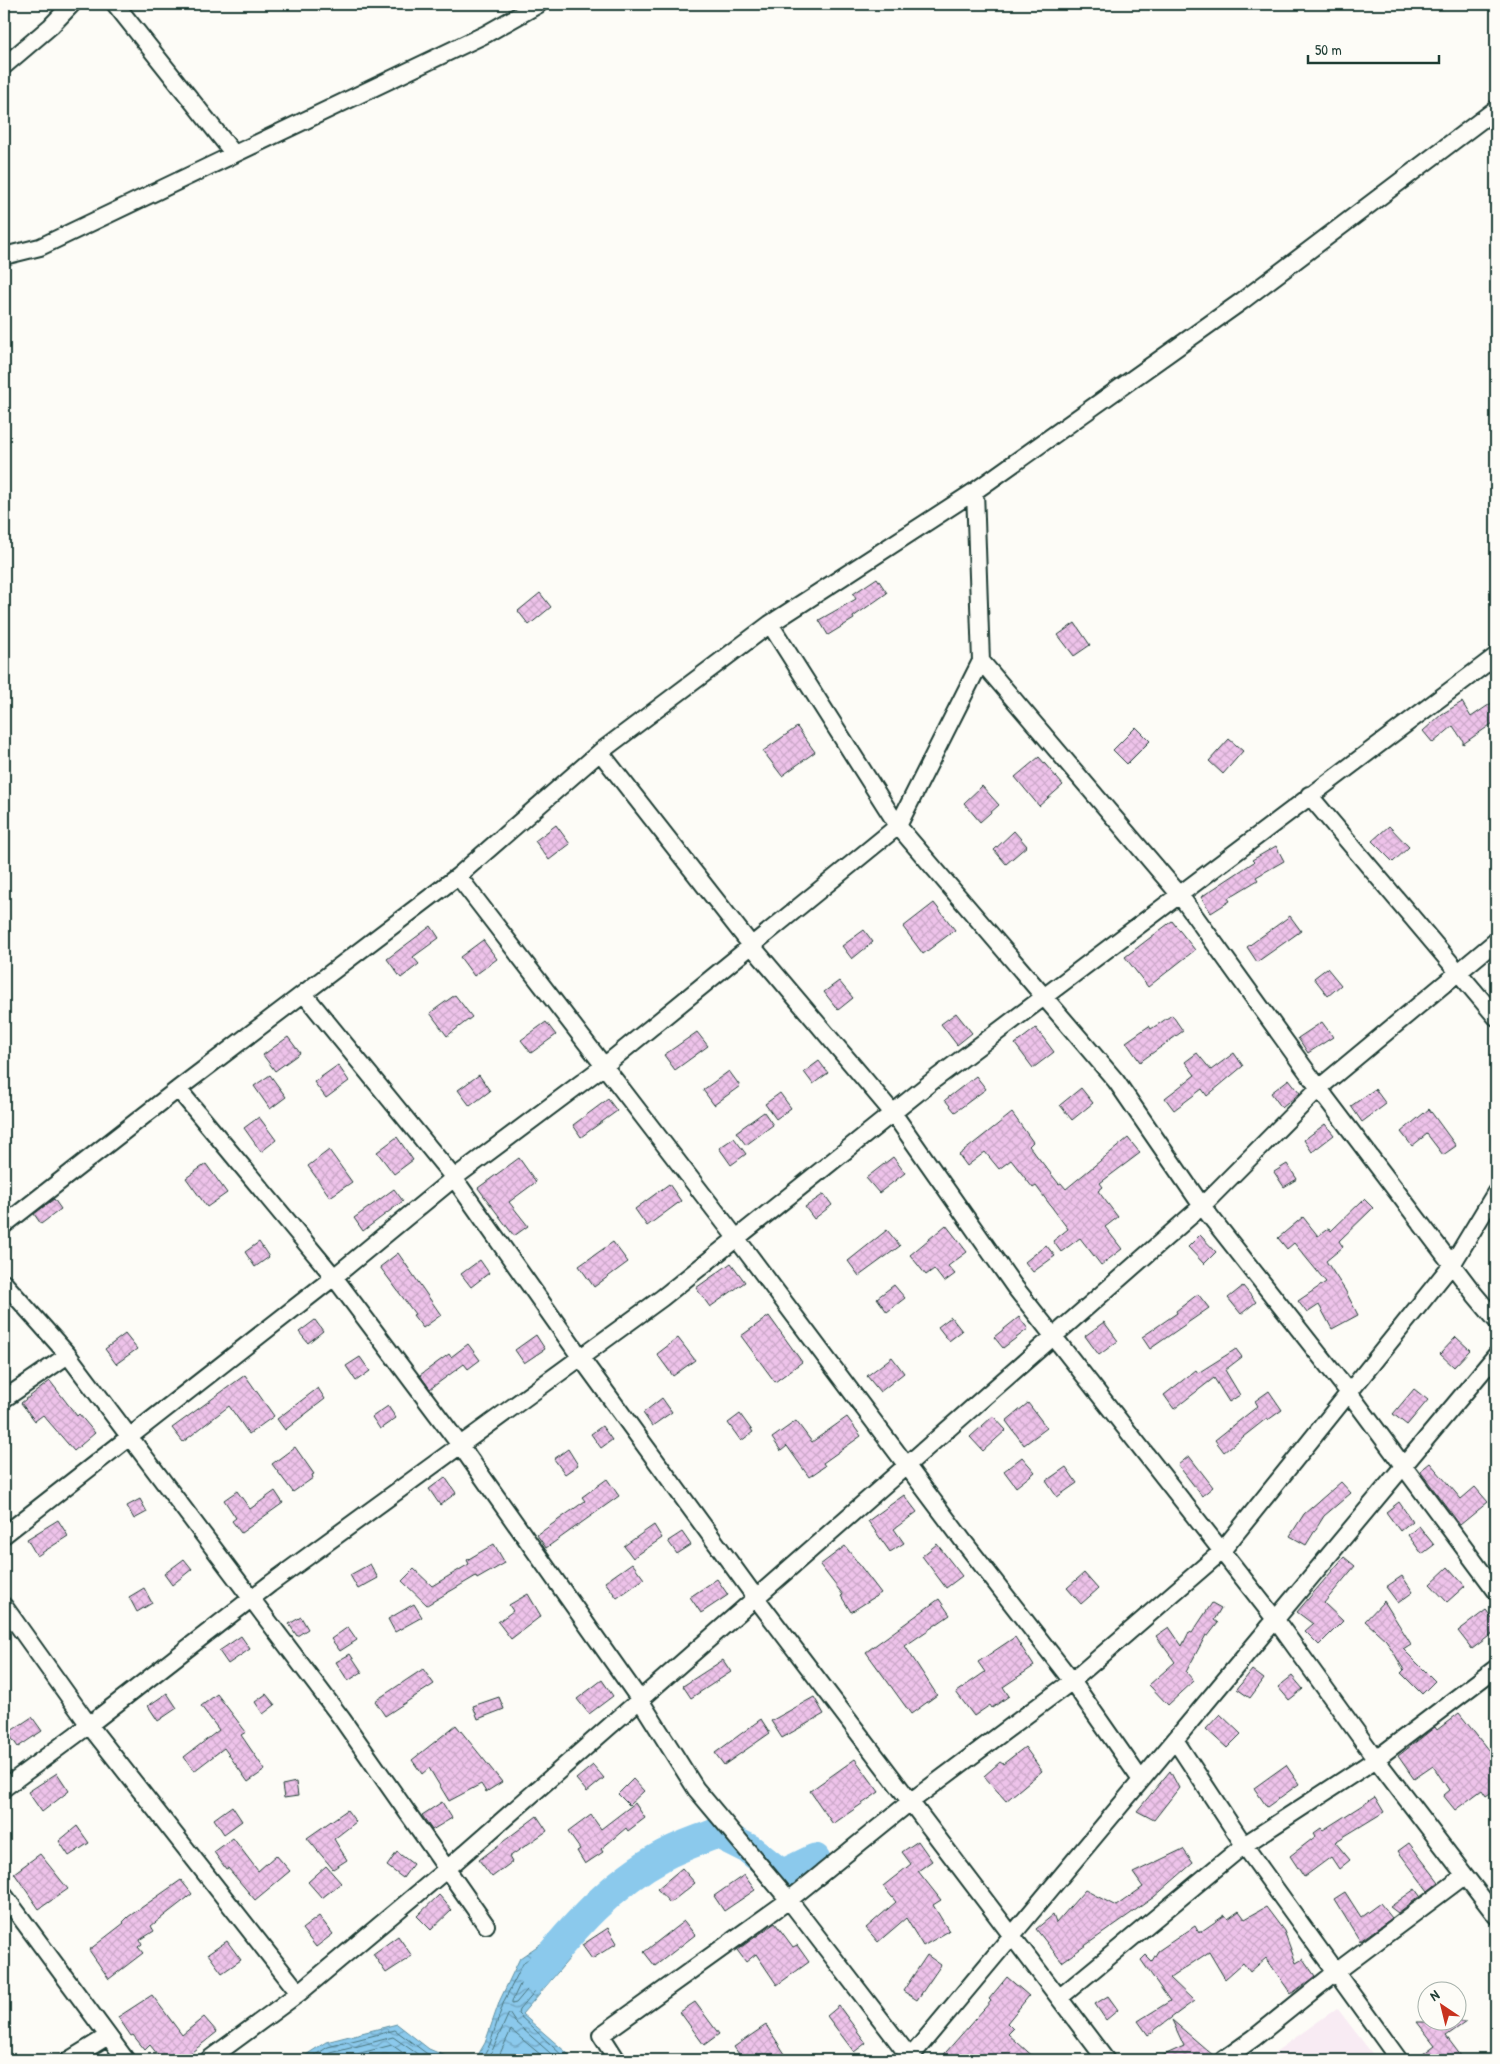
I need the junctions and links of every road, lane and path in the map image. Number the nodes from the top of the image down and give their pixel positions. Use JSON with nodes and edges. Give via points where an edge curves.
{"nodes":[{"id":1,"x":72,"y":4,"type":"edge"},
{"id":2,"x":115,"y":4,"type":"edge"},
{"id":3,"x":539,"y":4,"type":"edge"},
{"id":4,"x":4,"y":66,"type":"edge"},
{"id":5,"x":1496,"y":109,"type":"edge"},
{"id":6,"x":234,"y":154,"type":"junction"},
{"id":7,"x":4,"y":256,"type":"edge"},
{"id":8,"x":975,"y":491,"type":"junction"},
{"id":9,"x":770,"y":624,"type":"junction"},
{"id":10,"x":1496,"y":656,"type":"edge"},
{"id":11,"x":981,"y":661,"type":"junction"},
{"id":12,"x":600,"y":752,"type":"junction"},
{"id":13,"x":1309,"y":795,"type":"junction"},
{"id":14,"x":898,"y":826,"type":"junction"},
{"id":15,"x":458,"y":876,"type":"junction"},
{"id":16,"x":1179,"y":894,"type":"junction"},
{"id":17,"x":1496,"y":941,"type":"edge"},
{"id":18,"x":751,"y":945,"type":"junction"},
{"id":19,"x":1458,"y":972,"type":"junction"},
{"id":20,"x":304,"y":994,"type":"junction"},
{"id":21,"x":1043,"y":998,"type":"junction"},
{"id":22,"x":1496,"y":1017,"type":"edge"},
{"id":23,"x":604,"y":1066,"type":"junction"},
{"id":24,"x":1319,"y":1088,"type":"junction"},
{"id":25,"x":178,"y":1089,"type":"junction"},
{"id":26,"x":893,"y":1113,"type":"junction"},
{"id":27,"x":454,"y":1178,"type":"junction"},
{"id":28,"x":1496,"y":1192,"type":"edge"},
{"id":29,"x":1202,"y":1206,"type":"junction"},
{"id":30,"x":4,"y":1225,"type":"edge"},
{"id":31,"x":737,"y":1238,"type":"junction"},
{"id":32,"x":1453,"y":1263,"type":"junction"},
{"id":33,"x":334,"y":1277,"type":"junction"},
{"id":34,"x":4,"y":1283,"type":"edge"},
{"id":35,"x":1496,"y":1320,"type":"edge"},
{"id":36,"x":1054,"y":1337,"type":"junction"},
{"id":37,"x":68,"y":1355,"type":"junction"},
{"id":38,"x":1496,"y":1355,"type":"edge"},
{"id":39,"x":580,"y":1358,"type":"junction"},
{"id":40,"x":1350,"y":1394,"type":"junction"},
{"id":41,"x":4,"y":1399,"type":"edge"},
{"id":42,"x":130,"y":1438,"type":"junction"},
{"id":43,"x":460,"y":1445,"type":"junction"},
{"id":44,"x":908,"y":1465,"type":"junction"},
{"id":45,"x":1403,"y":1466,"type":"junction"},
{"id":46,"x":4,"y":1535,"type":"edge"},
{"id":47,"x":1221,"y":1552,"type":"junction"},
{"id":48,"x":1496,"y":1591,"type":"edge"},
{"id":49,"x":756,"y":1598,"type":"junction"},
{"id":50,"x":250,"y":1599,"type":"junction"},
{"id":51,"x":4,"y":1606,"type":"edge"},
{"id":52,"x":1275,"y":1619,"type":"junction"},
{"id":53,"x":1496,"y":1668,"type":"edge"},
{"id":54,"x":1072,"y":1681,"type":"junction"},
{"id":55,"x":640,"y":1700,"type":"junction"},
{"id":56,"x":89,"y":1725,"type":"junction"},
{"id":57,"x":1175,"y":1740,"type":"junction"},
{"id":58,"x":1376,"y":1759,"type":"junction"},
{"id":59,"x":1141,"y":1780,"type":"junction"},
{"id":60,"x":4,"y":1788,"type":"edge"},
{"id":61,"x":910,"y":1802,"type":"junction"},
{"id":62,"x":1244,"y":1845,"type":"junction"},
{"id":63,"x":447,"y":1869,"type":"junction"},
{"id":64,"x":1464,"y":1876,"type":"junction"},
{"id":65,"x":4,"y":1895,"type":"edge"},
{"id":66,"x":789,"y":1900,"type":"junction"},
{"id":67,"x":1496,"y":1916,"type":"edge"},
{"id":68,"x":486,"y":1925,"type":"dead end"},
{"id":69,"x":1011,"y":1935,"type":"junction"},
{"id":70,"x":1336,"y":1972,"type":"junction"},
{"id":71,"x":299,"y":1993,"type":"junction"},
{"id":72,"x":1059,"y":1998,"type":"junction"},
{"id":73,"x":108,"y":2036,"type":"junction"},
{"id":74,"x":910,"y":2059,"type":"edge"},
{"id":75,"x":69,"y":2060,"type":"edge"},
{"id":76,"x":126,"y":2060,"type":"edge"},
{"id":77,"x":208,"y":2060,"type":"edge"},
{"id":78,"x":617,"y":2060,"type":"edge"},
{"id":79,"x":1106,"y":2060,"type":"edge"},
{"id":80,"x":1223,"y":2060,"type":"edge"},
{"id":81,"x":1399,"y":2060,"type":"edge"}],
"edges":[{"from":1,"to":4,"type":"street"},
{"from":2,"to":6,"type":"street"},
{"from":3,"to":6,"type":"street","via":[[486,34]]},
{"from":5,"to":8,"type":"street","via":[[1242,301]]},
{"from":6,"to":7,"type":"street","via":[[40,247]]},
{"from":8,"to":9,"type":"street"},
{"from":8,"to":11,"type":"street"},
{"from":9,"to":12,"type":"street"},
{"from":9,"to":14,"type":"street"},
{"from":10,"to":13,"type":"street"},
{"from":11,"to":14,"type":"street"},
{"from":11,"to":16,"type":"street"},
{"from":12,"to":15,"type":"street"},
{"from":12,"to":18,"type":"street"},
{"from":13,"to":16,"type":"street"},
{"from":13,"to":19,"type":"street"},
{"from":14,"to":18,"type":"street"},
{"from":14,"to":21,"type":"street"},
{"from":15,"to":20,"type":"street"},
{"from":15,"to":23,"type":"street"},
{"from":16,"to":21,"type":"street"},
{"from":16,"to":24,"type":"street"},
{"from":17,"to":19,"type":"street"},
{"from":18,"to":23,"type":"street"},
{"from":18,"to":26,"type":"street"},
{"from":19,"to":22,"type":"street"},
{"from":19,"to":24,"type":"street"},
{"from":20,"to":25,"type":"street"},
{"from":20,"to":27,"type":"street"},
{"from":21,"to":26,"type":"street"},
{"from":21,"to":29,"type":"street","via":[[1116,1081]]},
{"from":23,"to":27,"type":"street"},
{"from":23,"to":31,"type":"street"},
{"from":24,"to":29,"type":"street"},
{"from":24,"to":32,"type":"street"},
{"from":25,"to":30,"type":"street"},
{"from":25,"to":33,"type":"street"},
{"from":26,"to":31,"type":"street"},
{"from":26,"to":36,"type":"street","via":[[1014,1286]]},
{"from":27,"to":33,"type":"street"},
{"from":27,"to":39,"type":"street"},
{"from":28,"to":32,"type":"street"},
{"from":29,"to":36,"type":"street"},
{"from":29,"to":40,"type":"street"},
{"from":31,"to":39,"type":"street"},
{"from":31,"to":44,"type":"street"},
{"from":32,"to":35,"type":"street"},
{"from":32,"to":40,"type":"street"},
{"from":33,"to":42,"type":"street"},
{"from":33,"to":43,"type":"street"},
{"from":34,"to":37,"type":"street"},
{"from":36,"to":44,"type":"street"},
{"from":36,"to":47,"type":"street"},
{"from":37,"to":41,"type":"street"},
{"from":37,"to":42,"type":"street"},
{"from":38,"to":45,"type":"street"},
{"from":39,"to":43,"type":"street"},
{"from":39,"to":49,"type":"street"},
{"from":40,"to":45,"type":"street"},
{"from":40,"to":47,"type":"street"},
{"from":42,"to":46,"type":"street"},
{"from":42,"to":50,"type":"street"},
{"from":43,"to":50,"type":"street"},
{"from":43,"to":55,"type":"street"},
{"from":44,"to":49,"type":"street"},
{"from":44,"to":54,"type":"street"},
{"from":45,"to":48,"type":"street"},
{"from":45,"to":52,"type":"street"},
{"from":47,"to":52,"type":"street"},
{"from":47,"to":54,"type":"street"},
{"from":49,"to":55,"type":"street"},
{"from":49,"to":61,"type":"street"},
{"from":50,"to":56,"type":"street"},
{"from":50,"to":63,"type":"street","via":[[342,1719]]},
{"from":51,"to":56,"type":"street"},
{"from":52,"to":57,"type":"street"},
{"from":52,"to":58,"type":"street"},
{"from":53,"to":58,"type":"street"},
{"from":54,"to":59,"type":"street"},
{"from":54,"to":61,"type":"street"},
{"from":55,"to":63,"type":"street"},
{"from":55,"to":66,"type":"street","via":[[696,1789]]},
{"from":56,"to":60,"type":"street"},
{"from":56,"to":71,"type":"street"},
{"from":57,"to":59,"type":"street"},
{"from":57,"to":62,"type":"street"},
{"from":58,"to":62,"type":"street"},
{"from":58,"to":64,"type":"street"},
{"from":59,"to":69,"type":"street"},
{"from":61,"to":66,"type":"street"},
{"from":61,"to":69,"type":"street"},
{"from":62,"to":70,"type":"street"},
{"from":62,"to":72,"type":"street"},
{"from":63,"to":68,"type":"street"},
{"from":63,"to":71,"type":"street"},
{"from":64,"to":67,"type":"street"},
{"from":64,"to":70,"type":"street"},
{"from":65,"to":73,"type":"street"},
{"from":66,"to":74,"type":"street"},
{"from":66,"to":78,"type":"street","via":[[601,2035]]},
{"from":69,"to":72,"type":"street"},
{"from":69,"to":74,"type":"street"},
{"from":70,"to":80,"type":"street"},
{"from":70,"to":81,"type":"street"},
{"from":71,"to":77,"type":"street"},
{"from":72,"to":79,"type":"street"},
{"from":73,"to":75,"type":"street"},
{"from":73,"to":76,"type":"street"}]}
